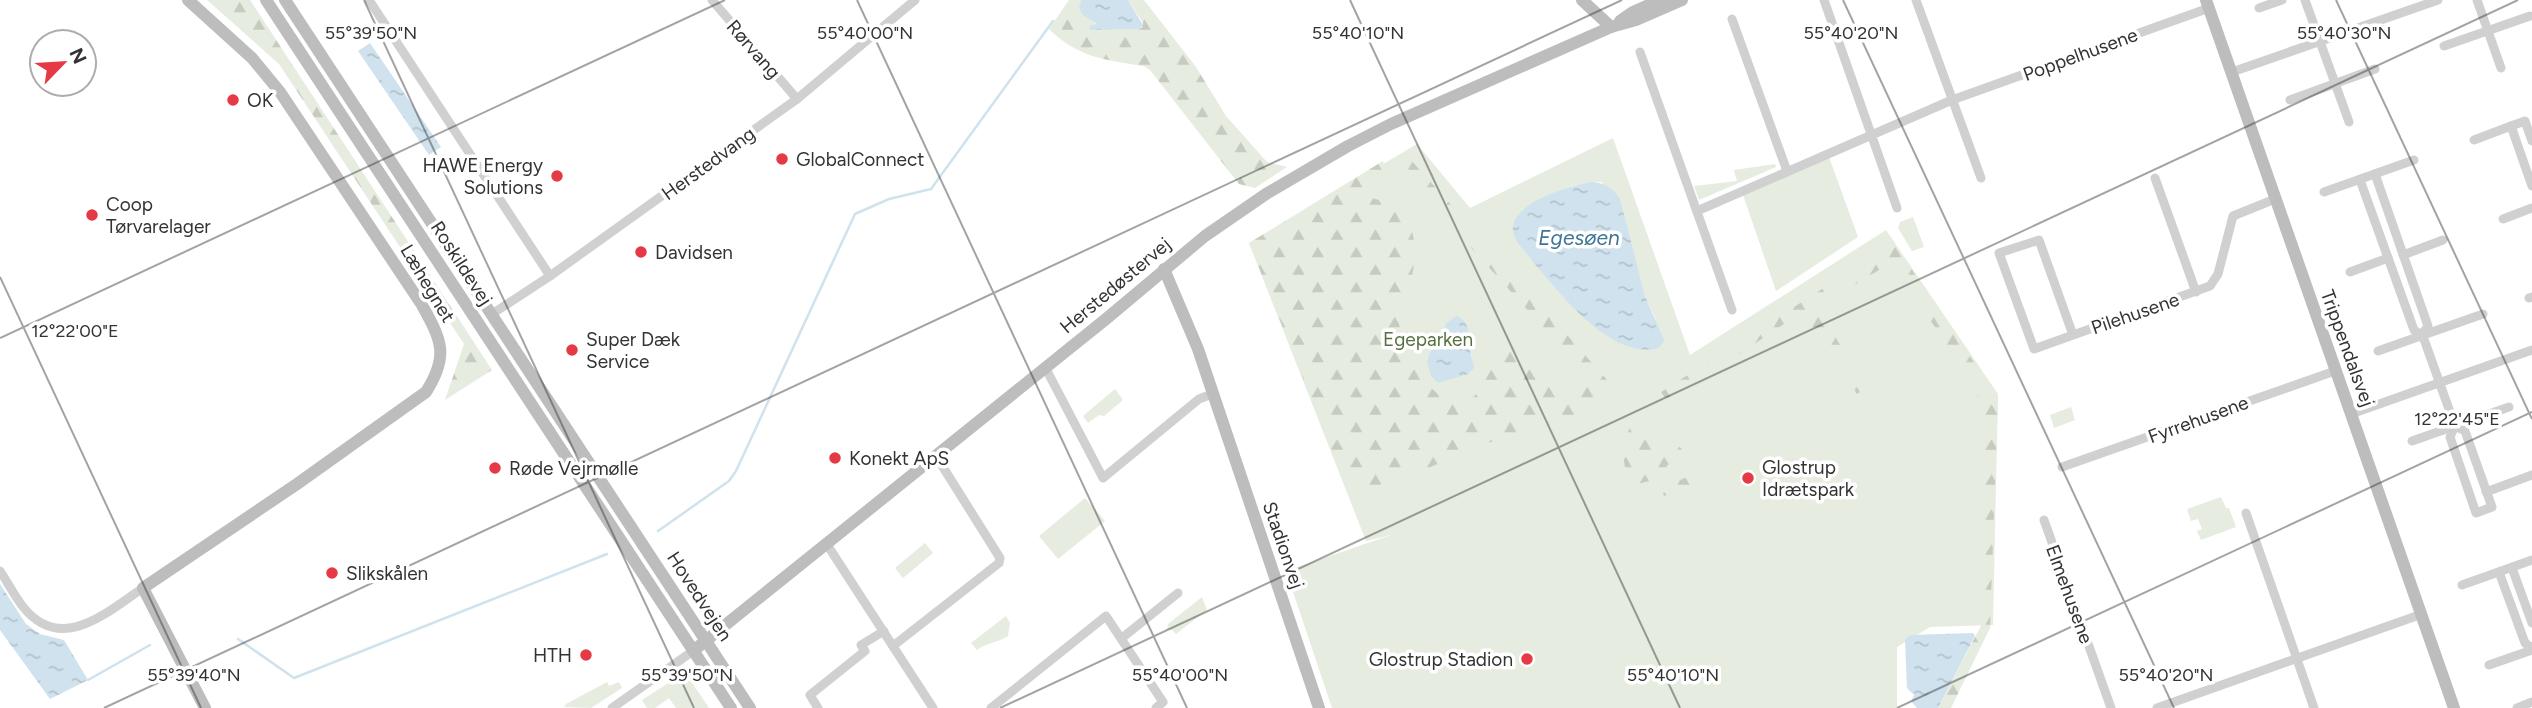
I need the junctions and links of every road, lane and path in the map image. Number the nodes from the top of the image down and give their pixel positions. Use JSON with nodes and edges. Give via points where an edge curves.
{"nodes":[{"id":1,"x":188,"y":0,"type":"edge"},
{"id":2,"x":266,"y":0,"type":"edge"},
{"id":3,"x":285,"y":0,"type":"edge"},
{"id":4,"x":369,"y":0,"type":"edge"},
{"id":5,"x":712,"y":0,"type":"edge"},
{"id":6,"x":915,"y":0,"type":"edge"},
{"id":7,"x":1582,"y":0,"type":"edge"},
{"id":8,"x":1660,"y":0,"type":"edge"},
{"id":9,"x":1682,"y":0,"type":"edge"},
{"id":10,"x":1824,"y":0,"type":"edge"},
{"id":11,"x":1916,"y":0,"type":"edge"},
{"id":12,"x":2282,"y":0,"type":"edge"},
{"id":13,"x":2305,"y":0,"type":"edge"},
{"id":14,"x":2438,"y":0,"type":"edge"},
{"id":15,"x":2477,"y":0,"type":"edge"},
{"id":16,"x":2205,"y":7,"type":"edge"},
{"id":17,"x":2259,"y":8,"type":"dead end"},
{"id":18,"x":2530,"y":16,"type":"dead end"},
{"id":19,"x":1732,"y":19,"type":"dead end"},
{"id":20,"x":1611,"y":27,"type":"junction"},
{"id":21,"x":2487,"y":31,"type":"junction"},
{"id":22,"x":2320,"y":41,"type":"junction"},
{"id":23,"x":2444,"y":46,"type":"dead end"},
{"id":24,"x":1640,"y":52,"type":"dead end"},
{"id":25,"x":2501,"y":68,"type":"dead end"},
{"id":26,"x":2375,"y":69,"type":"dead end"},
{"id":27,"x":2232,"y":72,"type":"junction"},
{"id":28,"x":2336,"y":83,"type":"junction"},
{"id":29,"x":797,"y":99,"type":"junction"},
{"id":30,"x":1952,"y":100,"type":"junction"},
{"id":31,"x":2290,"y":100,"type":"dead end"},
{"id":32,"x":2529,"y":120,"type":"edge"},
{"id":33,"x":2349,"y":121,"type":"dead end"},
{"id":34,"x":2511,"y":126,"type":"junction"},
{"id":35,"x":1872,"y":135,"type":"junction"},
{"id":36,"x":2474,"y":139,"type":"dead end"},
{"id":37,"x":2532,"y":141,"type":"edge"},
{"id":38,"x":2414,"y":160,"type":"dead end"},
{"id":39,"x":1787,"y":171,"type":"junction"},
{"id":40,"x":2375,"y":174,"type":"junction"},
{"id":41,"x":1981,"y":178,"type":"dead end"},
{"id":42,"x":2155,"y":178,"type":"dead end"},
{"id":43,"x":2360,"y":180,"type":"junction"},
{"id":44,"x":2532,"y":186,"type":"edge"},
{"id":45,"x":2324,"y":192,"type":"dead end"},
{"id":46,"x":2269,"y":201,"type":"junction"},
{"id":47,"x":1897,"y":208,"type":"dead end"},
{"id":48,"x":2532,"y":208,"type":"edge"},
{"id":49,"x":1697,"y":211,"type":"junction"},
{"id":50,"x":2503,"y":219,"type":"dead end"},
{"id":51,"x":2443,"y":240,"type":"dead end"},
{"id":52,"x":2403,"y":255,"type":"junction"},
{"id":53,"x":2388,"y":258,"type":"junction"},
{"id":54,"x":1164,"y":269,"type":"junction"},
{"id":55,"x":2350,"y":272,"type":"dead end"},
{"id":56,"x":550,"y":276,"type":"junction"},
{"id":57,"x":2196,"y":292,"type":"junction"},
{"id":58,"x":1732,"y":310,"type":"dead end"},
{"id":59,"x":492,"y":314,"type":"junction"},
{"id":60,"x":2483,"y":314,"type":"dead end"},
{"id":61,"x":2073,"y":335,"type":"junction"},
{"id":62,"x":2422,"y":335,"type":"junction"},
{"id":63,"x":2532,"y":350,"type":"edge"},
{"id":64,"x":2378,"y":351,"type":"dead end"},
{"id":65,"x":1045,"y":367,"type":"junction"},
{"id":66,"x":2331,"y":373,"type":"junction"},
{"id":67,"x":2439,"y":383,"type":"junction"},
{"id":68,"x":1212,"y":394,"type":"junction"},
{"id":69,"x":2510,"y":407,"type":"dead end"},
{"id":70,"x":2351,"y":414,"type":"junction"},
{"id":71,"x":2455,"y":426,"type":"junction"},
{"id":72,"x":2412,"y":441,"type":"dead end"},
{"id":73,"x":936,"y":456,"type":"junction"},
{"id":74,"x":2062,"y":467,"type":"dead end"},
{"id":75,"x":2532,"y":475,"type":"edge"},
{"id":76,"x":2486,"y":492,"type":"junction"},
{"id":77,"x":2246,"y":513,"type":"dead end"},
{"id":78,"x":2044,"y":520,"type":"dead end"},
{"id":79,"x":640,"y":540,"type":"joint"},
{"id":80,"x":826,"y":543,"type":"junction"},
{"id":81,"x":625,"y":548,"type":"joint"},
{"id":82,"x":2532,"y":560,"type":"edge"},
{"id":83,"x":2512,"y":568,"type":"junction"},
{"id":84,"x":0,"y":571,"type":"edge"},
{"id":85,"x":2498,"y":572,"type":"junction"},
{"id":86,"x":2462,"y":585,"type":"dead end"},
{"id":87,"x":143,"y":588,"type":"junction"},
{"id":88,"x":1178,"y":593,"type":"dead end"},
{"id":89,"x":2422,"y":614,"type":"junction"},
{"id":90,"x":2532,"y":623,"type":"edge"},
{"id":91,"x":884,"y":631,"type":"junction"},
{"id":92,"x":1122,"y":638,"type":"junction"},
{"id":93,"x":707,"y":641,"type":"junction"},
{"id":94,"x":894,"y":646,"type":"junction"},
{"id":95,"x":2532,"y":649,"type":"edge"},
{"id":96,"x":693,"y":651,"type":"junction"},
{"id":97,"x":2298,"y":660,"type":"junction"},
{"id":98,"x":2489,"y":665,"type":"dead end"},
{"id":99,"x":2532,"y":702,"type":"edge"},
{"id":100,"x":205,"y":708,"type":"edge"},
{"id":101,"x":612,"y":708,"type":"edge"},
{"id":102,"x":731,"y":708,"type":"edge"},
{"id":103,"x":750,"y":708,"type":"edge"},
{"id":104,"x":818,"y":708,"type":"edge"},
{"id":105,"x":933,"y":708,"type":"edge"},
{"id":106,"x":991,"y":708,"type":"edge"},
{"id":107,"x":1156,"y":708,"type":"edge"},
{"id":108,"x":1319,"y":708,"type":"edge"},
{"id":109,"x":2111,"y":708,"type":"edge"},
{"id":110,"x":2157,"y":708,"type":"edge"},
{"id":111,"x":2314,"y":708,"type":"edge"},
{"id":112,"x":2454,"y":708,"type":"edge"},
{"id":113,"x":2517,"y":708,"type":"edge"}],
"edges":[{"from":1,"to":87,"type":"street","name":"Læhegnet","via":[[252,58],[280,92],[422,305],[442,351],[437,374],[426,392]]},
{"from":2,"to":81,"type":"street","name":"Roskildevej"},
{"from":3,"to":59,"type":"street","name":"Roskildevej"},
{"from":4,"to":56,"type":"street"},
{"from":5,"to":29,"type":"street","name":"Rørvang"},
{"from":6,"to":29,"type":"street","name":"Herstedvang"},
{"from":7,"to":20,"type":"street"},
{"from":8,"to":20,"type":"street","name":"Herstedøstervej"},
{"from":9,"to":20,"type":"street","name":"Herstedøstervej"},
{"from":10,"to":35,"type":"street"},
{"from":11,"to":30,"type":"street"},
{"from":12,"to":17,"type":"street"},
{"from":13,"to":22,"type":"street"},
{"from":14,"to":22,"type":"street"},
{"from":15,"to":21,"type":"street"},
{"from":16,"to":27,"type":"street","name":"Trippendalsvej"},
{"from":16,"to":30,"type":"street","name":"Poppelhusene"},
{"from":18,"to":21,"type":"street"},
{"from":19,"to":39,"type":"street"},
{"from":20,"to":54,"type":"street","name":"Herstedøstervej","via":[[1348,146],[1266,194]]},
{"from":21,"to":23,"type":"street"},
{"from":21,"to":25,"type":"street"},
{"from":22,"to":27,"type":"street"},
{"from":22,"to":28,"type":"street"},
{"from":24,"to":49,"type":"street"},
{"from":26,"to":28,"type":"street"},
{"from":27,"to":46,"type":"street","name":"Trippendalsvej"},
{"from":28,"to":31,"type":"street"},
{"from":28,"to":33,"type":"street"},
{"from":29,"to":56,"type":"street","name":"Herstedvang"},
{"from":30,"to":35,"type":"street","name":"Poppelhusene"},
{"from":30,"to":41,"type":"street"},
{"from":32,"to":34,"type":"street"},
{"from":32,"to":37,"type":"street"},
{"from":34,"to":36,"type":"street"},
{"from":34,"to":44,"type":"street"},
{"from":35,"to":39,"type":"street","name":"Poppelhusene"},
{"from":35,"to":47,"type":"street"},
{"from":38,"to":40,"type":"street"},
{"from":39,"to":49,"type":"street","name":"Poppelhusene"},
{"from":40,"to":43,"type":"street"},
{"from":40,"to":52,"type":"street"},
{"from":42,"to":57,"type":"street","name":"Pilehusene"},
{"from":43,"to":45,"type":"street"},
{"from":43,"to":53,"type":"street"},
{"from":46,"to":57,"type":"street","name":"Pilehusene","via":[[2231,219],[2215,280]]},
{"from":46,"to":66,"type":"street","name":"Trippendalsvej"},
{"from":48,"to":50,"type":"street"},
{"from":49,"to":58,"type":"street"},
{"from":51,"to":52,"type":"street"},
{"from":52,"to":62,"type":"street","via":[[2428,326]]},
{"from":53,"to":55,"type":"street"},
{"from":53,"to":62,"type":"street","via":[[2414,330]]},
{"from":54,"to":65,"type":"street","name":"Herstedøstervej"},
{"from":54,"to":68,"type":"street","name":"Stadionvej"},
{"from":56,"to":59,"type":"street","name":"Herstedvang"},
{"from":57,"to":61,"type":"street","name":"Pilehusene"},
{"from":59,"to":79,"type":"street","name":"Roskildevej"},
{"from":60,"to":62,"type":"street"},
{"from":61,"to":61,"type":"street","name":"Pilehusene","via":[[2039,240],[1999,253],[2034,349]]},
{"from":62,"to":64,"type":"street"},
{"from":62,"to":67,"type":"street"},
{"from":63,"to":67,"type":"street"},
{"from":65,"to":68,"type":"street","via":[[1103,478],[1199,398]]},
{"from":65,"to":73,"type":"street","name":"Herstedøstervej"},
{"from":66,"to":70,"type":"street","name":"Trippendalsvej"},
{"from":66,"to":74,"type":"street","name":"Fyrrehusene"},
{"from":67,"to":70,"type":"street"},
{"from":67,"to":71,"type":"street"},
{"from":68,"to":108,"type":"street","name":"Stadionvej"},
{"from":69,"to":71,"type":"street"},
{"from":70,"to":89,"type":"street","name":"Trippendalsvej"},
{"from":71,"to":72,"type":"street"},
{"from":71,"to":76,"type":"street","via":[[2465,431]]},
{"from":71,"to":76,"type":"street","via":[[2450,437],[2476,513],[2492,507]]},
{"from":73,"to":80,"type":"street","name":"Herstedøstervej"},
{"from":73,"to":94,"type":"street","via":[[999,563]]},
{"from":75,"to":76,"type":"street"},
{"from":77,"to":97,"type":"street"},
{"from":78,"to":109,"type":"street","name":"Elmehusene"},
{"from":79,"to":93,"type":"street","name":"Hovedvejen"},
{"from":80,"to":91,"type":"street"},
{"from":80,"to":93,"type":"street","name":"Herstedøstervej"},
{"from":81,"to":96,"type":"street","name":"Hovedvejen"},
{"from":82,"to":83,"type":"street"},
{"from":83,"to":85,"type":"street"},
{"from":83,"to":90,"type":"street"},
{"from":84,"to":87,"type":"street","via":[[24,609],[42,623],[59,628],[77,628],[93,621]]},
{"from":85,"to":86,"type":"street"},
{"from":85,"to":95,"type":"street","via":[[2525,643]]},
{"from":87,"to":100,"type":"street"},
{"from":88,"to":92,"type":"street"},
{"from":89,"to":97,"type":"street"},
{"from":89,"to":112,"type":"street","name":"Trippendalsvej"},
{"from":91,"to":94,"type":"street"},
{"from":91,"to":104,"type":"street","via":[[861,645],[865,651],[810,695]]},
{"from":92,"to":106,"type":"street","via":[[1106,616]]},
{"from":92,"to":107,"type":"street","via":[[1163,702]]},
{"from":93,"to":96,"type":"street","name":"Herstedøstervej"},
{"from":93,"to":103,"type":"street","name":"Hovedvejen"},
{"from":94,"to":105,"type":"street"},
{"from":95,"to":98,"type":"street"},
{"from":96,"to":101,"type":"street"},
{"from":96,"to":102,"type":"street","name":"Hovedvejen"},
{"from":97,"to":110,"type":"street"},
{"from":97,"to":111,"type":"street"},
{"from":99,"to":113,"type":"street"}]}
